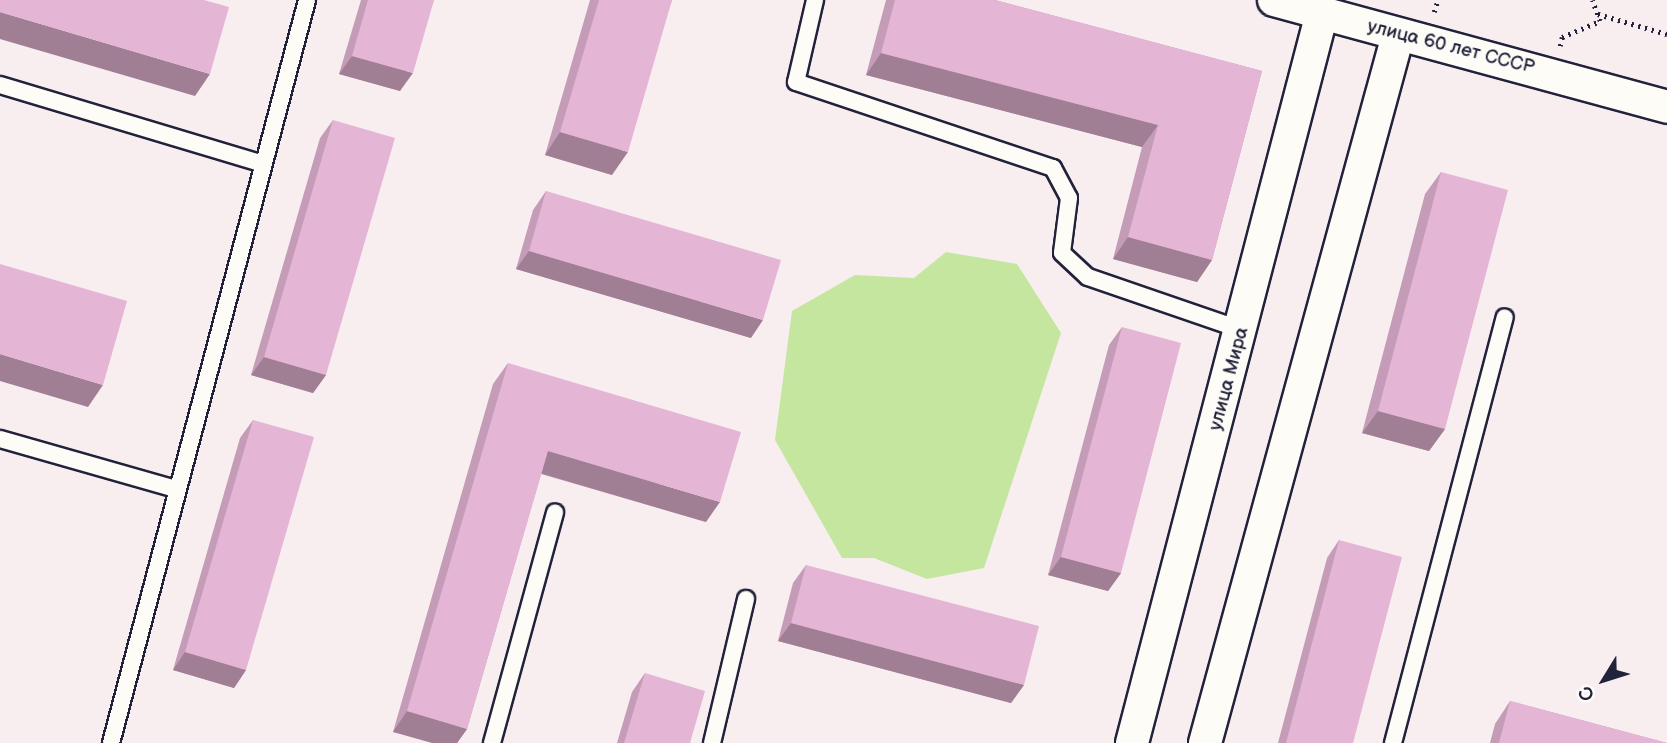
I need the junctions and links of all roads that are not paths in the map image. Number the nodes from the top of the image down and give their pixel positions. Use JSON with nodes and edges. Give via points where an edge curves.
{"nodes":[{"id":1,"x":307,"y":0,"type":"edge"},
{"id":2,"x":815,"y":0,"type":"edge"},
{"id":3,"x":1275,"y":0,"type":"edge"},
{"id":4,"x":1322,"y":13,"type":"junction"},
{"id":5,"x":1398,"y":34,"type":"junction"},
{"id":6,"x":0,"y":85,"type":"edge"},
{"id":7,"x":1667,"y":107,"type":"edge"},
{"id":8,"x":260,"y":163,"type":"junction"},
{"id":9,"x":1505,"y":317,"type":"dead end"},
{"id":10,"x":1242,"y":330,"type":"junction"},
{"id":11,"x":0,"y":439,"type":"edge"},
{"id":12,"x":176,"y":489,"type":"junction"},
{"id":13,"x":555,"y":512,"type":"dead end"},
{"id":14,"x":746,"y":598,"type":"dead end"},
{"id":15,"x":111,"y":743,"type":"edge"},
{"id":16,"x":492,"y":743,"type":"edge"},
{"id":17,"x":712,"y":743,"type":"edge"},
{"id":18,"x":1132,"y":743,"type":"edge"},
{"id":19,"x":1205,"y":743,"type":"edge"},
{"id":20,"x":1393,"y":743,"type":"edge"}],
"edges":[{"from":1,"to":8,"type":"lane"},
{"from":2,"to":10,"type":"lane","via":[[796,82],[1053,168],[1069,198],[1062,253],[1088,277]]},
{"from":3,"to":4,"type":"street","name":"улица 60 лет СССР"},
{"from":4,"to":5,"type":"street","name":"улица 60 лет СССР"},
{"from":4,"to":10,"type":"street","name":"улица Мира"},
{"from":5,"to":7,"type":"street","name":"улица 60 лет СССР","via":[[1423,36]]},
{"from":5,"to":19,"type":"street"},
{"from":6,"to":8,"type":"lane"},
{"from":8,"to":12,"type":"lane"},
{"from":9,"to":20,"type":"lane"},
{"from":10,"to":18,"type":"street","name":"улица Мира"},
{"from":11,"to":12,"type":"lane"},
{"from":12,"to":15,"type":"lane"},
{"from":13,"to":16,"type":"lane"},
{"from":14,"to":17,"type":"lane"}]}
